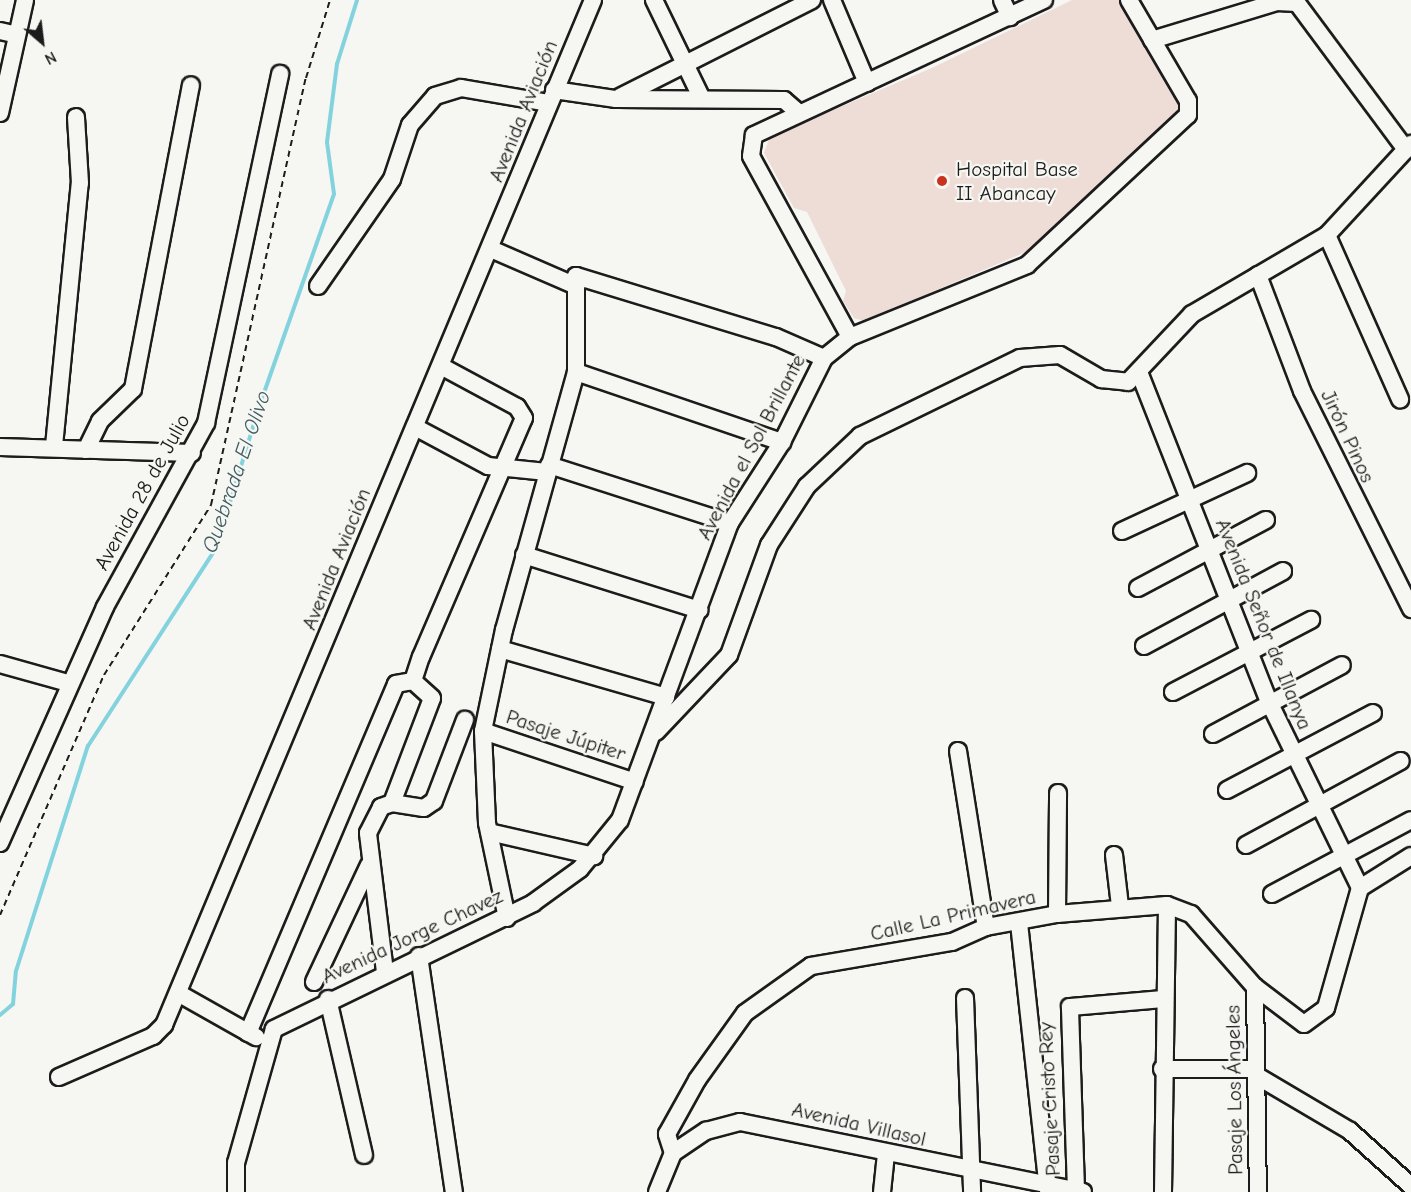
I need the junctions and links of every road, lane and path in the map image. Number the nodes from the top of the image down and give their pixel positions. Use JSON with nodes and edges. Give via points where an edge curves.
{"nodes":[{"id":1,"x":25,"y":0,"type":"edge"},
{"id":2,"x":592,"y":0,"type":"edge"},
{"id":3,"x":654,"y":0,"type":"edge"},
{"id":4,"x":812,"y":0,"type":"edge"},
{"id":5,"x":831,"y":0,"type":"edge"},
{"id":6,"x":1002,"y":0,"type":"edge"},
{"id":7,"x":1044,"y":0,"type":"edge"},
{"id":8,"x":1129,"y":0,"type":"edge"},
{"id":9,"x":1010,"y":17,"type":"junction"},
{"id":10,"x":0,"y":31,"type":"edge"},
{"id":11,"x":17,"y":35,"type":"junction"},
{"id":12,"x":1152,"y":40,"type":"junction"},
{"id":13,"x":684,"y":63,"type":"junction"},
{"id":14,"x":280,"y":74,"type":"dead end"},
{"id":15,"x":867,"y":83,"type":"junction"},
{"id":16,"x":191,"y":85,"type":"dead end"},
{"id":17,"x":552,"y":97,"type":"junction"},
{"id":18,"x":616,"y":99,"type":"junction"},
{"id":19,"x":702,"y":99,"type":"junction"},
{"id":20,"x":0,"y":113,"type":"edge"},
{"id":21,"x":799,"y":113,"type":"junction"},
{"id":22,"x":76,"y":117,"type":"dead end"},
{"id":23,"x":1409,"y":147,"type":"edge"},
{"id":24,"x":1327,"y":235,"type":"junction"},
{"id":25,"x":491,"y":249,"type":"junction"},
{"id":26,"x":1258,"y":275,"type":"junction"},
{"id":27,"x":318,"y":286,"type":"dead end"},
{"id":28,"x":576,"y":286,"type":"junction"},
{"id":29,"x":850,"y":337,"type":"junction"},
{"id":30,"x":824,"y":358,"type":"junction"},
{"id":31,"x":441,"y":366,"type":"junction"},
{"id":32,"x":576,"y":372,"type":"junction"},
{"id":33,"x":1139,"y":372,"type":"junction"},
{"id":34,"x":1400,"y":399,"type":"dead end"},
{"id":35,"x":415,"y":427,"type":"junction"},
{"id":36,"x":782,"y":442,"type":"junction"},
{"id":37,"x":54,"y":446,"type":"junction"},
{"id":38,"x":0,"y":447,"type":"edge"},
{"id":39,"x":86,"y":450,"type":"junction"},
{"id":40,"x":192,"y":453,"type":"junction"},
{"id":41,"x":505,"y":467,"type":"junction"},
{"id":42,"x":548,"y":468,"type":"junction"},
{"id":43,"x":1247,"y":473,"type":"dead end"},
{"id":44,"x":1190,"y":499,"type":"junction"},
{"id":45,"x":1266,"y":520,"type":"dead end"},
{"id":46,"x":730,"y":524,"type":"junction"},
{"id":47,"x":1122,"y":531,"type":"dead end"},
{"id":48,"x":1210,"y":549,"type":"junction"},
{"id":49,"x":524,"y":555,"type":"junction"},
{"id":50,"x":1283,"y":571,"type":"dead end"},
{"id":51,"x":1138,"y":588,"type":"dead end"},
{"id":52,"x":1229,"y":600,"type":"junction"},
{"id":53,"x":1411,"y":609,"type":"edge"},
{"id":54,"x":700,"y":610,"type":"junction"},
{"id":55,"x":1311,"y":620,"type":"dead end"},
{"id":56,"x":1144,"y":646,"type":"dead end"},
{"id":57,"x":500,"y":649,"type":"junction"},
{"id":58,"x":1249,"y":649,"type":"junction"},
{"id":59,"x":0,"y":664,"type":"edge"},
{"id":60,"x":1342,"y":665,"type":"dead end"},
{"id":61,"x":413,"y":681,"type":"junction"},
{"id":62,"x":68,"y":683,"type":"junction"},
{"id":63,"x":1173,"y":692,"type":"dead end"},
{"id":64,"x":666,"y":698,"type":"junction"},
{"id":65,"x":1270,"y":704,"type":"junction"},
{"id":66,"x":1373,"y":713,"type":"dead end"},
{"id":67,"x":465,"y":720,"type":"dead end"},
{"id":68,"x":483,"y":731,"type":"junction"},
{"id":69,"x":1213,"y":734,"type":"dead end"},
{"id":70,"x":651,"y":737,"type":"junction"},
{"id":71,"x":958,"y":751,"type":"dead end"},
{"id":72,"x":1293,"y":756,"type":"junction"},
{"id":73,"x":1401,"y":761,"type":"dead end"},
{"id":74,"x":635,"y":782,"type":"junction"},
{"id":75,"x":1227,"y":790,"type":"dead end"},
{"id":76,"x":1058,"y":793,"type":"dead end"},
{"id":77,"x":392,"y":803,"type":"junction"},
{"id":78,"x":1317,"y":808,"type":"junction"},
{"id":79,"x":1411,"y":820,"type":"edge"},
{"id":80,"x":489,"y":832,"type":"junction"},
{"id":81,"x":0,"y":843,"type":"edge"},
{"id":82,"x":1246,"y":845,"type":"dead end"},
{"id":83,"x":1114,"y":855,"type":"dead end"},
{"id":84,"x":1411,"y":855,"type":"edge"},
{"id":85,"x":594,"y":856,"type":"junction"},
{"id":86,"x":1341,"y":857,"type":"junction"},
{"id":87,"x":369,"y":865,"type":"junction"},
{"id":88,"x":1360,"y":888,"type":"junction"},
{"id":89,"x":1272,"y":894,"type":"dead end"},
{"id":90,"x":1167,"y":905,"type":"junction"},
{"id":91,"x":1120,"y":906,"type":"junction"},
{"id":92,"x":1057,"y":914,"type":"junction"},
{"id":93,"x":507,"y":918,"type":"junction"},
{"id":94,"x":1019,"y":923,"type":"junction"},
{"id":95,"x":986,"y":927,"type":"junction"},
{"id":96,"x":419,"y":956,"type":"junction"},
{"id":97,"x":385,"y":972,"type":"junction"},
{"id":98,"x":314,"y":982,"type":"dead end"},
{"id":99,"x":1255,"y":987,"type":"junction"},
{"id":100,"x":178,"y":993,"type":"junction"},
{"id":101,"x":965,"y":998,"type":"dead end"},
{"id":102,"x":328,"y":999,"type":"junction"},
{"id":103,"x":1164,"y":999,"type":"junction"},
{"id":104,"x":248,"y":1033,"type":"junction"},
{"id":105,"x":269,"y":1043,"type":"junction"},
{"id":106,"x":1162,"y":1069,"type":"junction"},
{"id":107,"x":1257,"y":1073,"type":"junction"},
{"id":108,"x":59,"y":1077,"type":"dead end"},
{"id":109,"x":674,"y":1153,"type":"junction"},
{"id":110,"x":364,"y":1155,"type":"dead end"},
{"id":111,"x":885,"y":1156,"type":"junction"},
{"id":112,"x":974,"y":1173,"type":"junction"},
{"id":113,"x":1411,"y":1186,"type":"edge"},
{"id":114,"x":1047,"y":1188,"type":"edge"},
{"id":115,"x":1080,"y":1191,"type":"edge"},
{"id":116,"x":236,"y":1192,"type":"edge"},
{"id":117,"x":454,"y":1192,"type":"edge"},
{"id":118,"x":657,"y":1192,"type":"edge"},
{"id":119,"x":882,"y":1192,"type":"edge"},
{"id":120,"x":972,"y":1192,"type":"edge"},
{"id":121,"x":1163,"y":1192,"type":"edge"},
{"id":122,"x":1258,"y":1192,"type":"edge"}],
"edges":[{"from":1,"to":11,"type":"street"},
{"from":2,"to":17,"type":"street","name":"Avenida Aviación"},
{"from":3,"to":13,"type":"street"},
{"from":4,"to":13,"type":"street"},
{"from":5,"to":15,"type":"street"},
{"from":6,"to":9,"type":"street"},
{"from":7,"to":9,"type":"street"},
{"from":8,"to":12,"type":"street"},
{"from":9,"to":15,"type":"street"},
{"from":10,"to":11,"type":"street"},
{"from":11,"to":20,"type":"street"},
{"from":12,"to":23,"type":"street","via":[[1277,2],[1297,3]]},
{"from":12,"to":29,"type":"street","name":"Avenida el Sol Brillante","via":[[1188,101],[1188,115],[1027,265]]},
{"from":13,"to":18,"type":"street"},
{"from":13,"to":19,"type":"street"},
{"from":14,"to":40,"type":"street","name":"Avenida 28 de Julio","via":[[210,410]]},
{"from":15,"to":21,"type":"street"},
{"from":16,"to":39,"type":"street","via":[[133,389],[100,421]]},
{"from":17,"to":18,"type":"street"},
{"from":17,"to":25,"type":"street","name":"Avenida Aviación"},
{"from":17,"to":27,"type":"street","via":[[461,88],[435,96],[410,125],[392,179]]},
{"from":18,"to":19,"type":"street"},
{"from":19,"to":21,"type":"street","via":[[784,100]]},
{"from":21,"to":29,"type":"street","via":[[754,135],[748,146]]},
{"from":22,"to":37,"type":"street","via":[[80,183]]},
{"from":23,"to":24,"type":"street"},
{"from":24,"to":26,"type":"street"},
{"from":24,"to":34,"type":"street"},
{"from":25,"to":28,"type":"street"},
{"from":25,"to":31,"type":"street","name":"Avenida Aviación"},
{"from":26,"to":33,"type":"street","via":[[1192,314]]},
{"from":26,"to":53,"type":"street","name":"Jirón Pinos","via":[[1302,391]]},
{"from":28,"to":30,"type":"street","via":[[576,276],[776,337]]},
{"from":28,"to":32,"type":"street"},
{"from":29,"to":30,"type":"street","name":"Avenida el Sol Brillante"},
{"from":30,"to":36,"type":"street","name":"Avenida el Sol Brillante"},
{"from":31,"to":35,"type":"street","name":"Avenida Aviación"},
{"from":31,"to":41,"type":"street","via":[[521,410],[524,418]]},
{"from":32,"to":36,"type":"street"},
{"from":32,"to":42,"type":"street"},
{"from":33,"to":44,"type":"street","name":"Avenida Señor de Illanya"},
{"from":33,"to":70,"type":"street","via":[[1121,385],[1060,354],[1020,358],[860,436],[807,486],[770,545],[729,655]]},
{"from":35,"to":41,"type":"street","via":[[488,466]]},
{"from":35,"to":100,"type":"street","name":"Avenida Aviación"},
{"from":36,"to":46,"type":"street","name":"Avenida el Sol Brillante"},
{"from":37,"to":38,"type":"street"},
{"from":37,"to":39,"type":"street"},
{"from":39,"to":40,"type":"street"},
{"from":40,"to":62,"type":"street","name":"Avenida 28 de Julio","via":[[146,528]]},
{"from":41,"to":42,"type":"street"},
{"from":41,"to":61,"type":"street"},
{"from":42,"to":46,"type":"street"},
{"from":42,"to":49,"type":"street"},
{"from":43,"to":44,"type":"street"},
{"from":44,"to":47,"type":"street"},
{"from":44,"to":48,"type":"street","name":"Avenida Señor de Illanya"},
{"from":45,"to":48,"type":"street"},
{"from":46,"to":54,"type":"street","name":"Avenida el Sol Brillante"},
{"from":48,"to":51,"type":"street"},
{"from":48,"to":52,"type":"street","name":"Avenida Señor de Illanya"},
{"from":49,"to":54,"type":"street"},
{"from":49,"to":57,"type":"street"},
{"from":50,"to":52,"type":"street"},
{"from":52,"to":56,"type":"street"},
{"from":52,"to":58,"type":"street","name":"Avenida Señor de Illanya"},
{"from":54,"to":64,"type":"street","name":"Avenida el Sol Brillante"},
{"from":55,"to":58,"type":"street"},
{"from":57,"to":64,"type":"street"},
{"from":57,"to":68,"type":"street"},
{"from":58,"to":63,"type":"street"},
{"from":58,"to":65,"type":"street","name":"Avenida Señor de Illanya"},
{"from":59,"to":62,"type":"street"},
{"from":60,"to":65,"type":"street"},
{"from":61,"to":77,"type":"street","via":[[432,697]]},
{"from":61,"to":104,"type":"street","via":[[396,684]]},
{"from":62,"to":81,"type":"street","name":"Avenida 28 de Julio"},
{"from":64,"to":70,"type":"street","name":"Avenida el Sol Brillante"},
{"from":65,"to":69,"type":"street"},
{"from":65,"to":72,"type":"street","name":"Avenida Señor de Illanya"},
{"from":66,"to":72,"type":"street"},
{"from":67,"to":77,"type":"street","via":[[434,801],[424,808]]},
{"from":68,"to":74,"type":"street","name":"Pasaje Júpiter"},
{"from":68,"to":80,"type":"street"},
{"from":70,"to":74,"type":"street","name":"Avenida Jorge Chavez"},
{"from":71,"to":95,"type":"street"},
{"from":72,"to":75,"type":"street"},
{"from":72,"to":78,"type":"street","name":"Avenida Señor de Illanya"},
{"from":73,"to":78,"type":"street"},
{"from":74,"to":85,"type":"street","name":"Avenida Jorge Chavez","via":[[620,820]]},
{"from":76,"to":92,"type":"street"},
{"from":77,"to":87,"type":"street","via":[[374,817],[366,846]]},
{"from":78,"to":82,"type":"street"},
{"from":78,"to":86,"type":"street","name":"Avenida Señor de Illanya"},
{"from":79,"to":86,"type":"street"},
{"from":80,"to":85,"type":"street"},
{"from":80,"to":93,"type":"street"},
{"from":83,"to":91,"type":"street"},
{"from":84,"to":88,"type":"street"},
{"from":85,"to":93,"type":"street","name":"Avenida Jorge Chavez"},
{"from":86,"to":88,"type":"street","name":"Avenida Señor de Illanya"},
{"from":86,"to":89,"type":"street"},
{"from":87,"to":97,"type":"street"},
{"from":87,"to":98,"type":"street"},
{"from":88,"to":99,"type":"street","name":"Calle La Primavera","via":[[1322,1016],[1304,1024],[1293,1020]]},
{"from":90,"to":91,"type":"street","name":"Calle La Primavera"},
{"from":90,"to":99,"type":"street","name":"Calle La Primavera","via":[[1191,914]]},
{"from":90,"to":103,"type":"street"},
{"from":91,"to":92,"type":"street","name":"Calle La Primavera"},
{"from":92,"to":94,"type":"street","name":"Calle La Primavera"},
{"from":93,"to":96,"type":"street","name":"Avenida Jorge Chavez"},
{"from":94,"to":95,"type":"street","name":"Calle La Primavera"},
{"from":94,"to":114,"type":"street"},
{"from":95,"to":109,"type":"street","name":"Calle La Primavera","via":[[952,942],[811,966],[755,1006],[692,1089],[667,1134]]},
{"from":96,"to":97,"type":"street","name":"Avenida Jorge Chavez"},
{"from":96,"to":117,"type":"street"},
{"from":97,"to":102,"type":"street","name":"Avenida Jorge Chavez"},
{"from":99,"to":107,"type":"street","name":"Pasaje Los Ángeles"},
{"from":100,"to":104,"type":"street"},
{"from":100,"to":108,"type":"street","name":"Avenida Aviación","via":[[153,1036]]},
{"from":101,"to":112,"type":"street"},
{"from":102,"to":105,"type":"street","name":"Avenida Jorge Chavez","via":[[274,1029]]},
{"from":102,"to":110,"type":"street"},
{"from":103,"to":106,"type":"street"},
{"from":103,"to":115,"type":"street","name":"Pasaje Cristo Rey","via":[[1070,1007]]},
{"from":104,"to":105,"type":"street"},
{"from":105,"to":116,"type":"street","name":"Avenida Jorge Chavez","via":[[236,1164]]},
{"from":106,"to":107,"type":"street"},
{"from":106,"to":121,"type":"street"},
{"from":107,"to":113,"type":"street","via":[[1350,1131]]},
{"from":107,"to":122,"type":"street","name":"Pasaje Los Ángeles"},
{"from":109,"to":111,"type":"street","name":"Avenida Villasol","via":[[706,1131],[740,1122],[829,1137]]},
{"from":109,"to":118,"type":"street"},
{"from":111,"to":112,"type":"street","name":"Avenida Villasol"},
{"from":111,"to":119,"type":"street"},
{"from":112,"to":114,"type":"street","name":"Avenida Villasol"},
{"from":112,"to":120,"type":"street"},
{"from":114,"to":115,"type":"street","name":"Avenida Villasol"}]}
